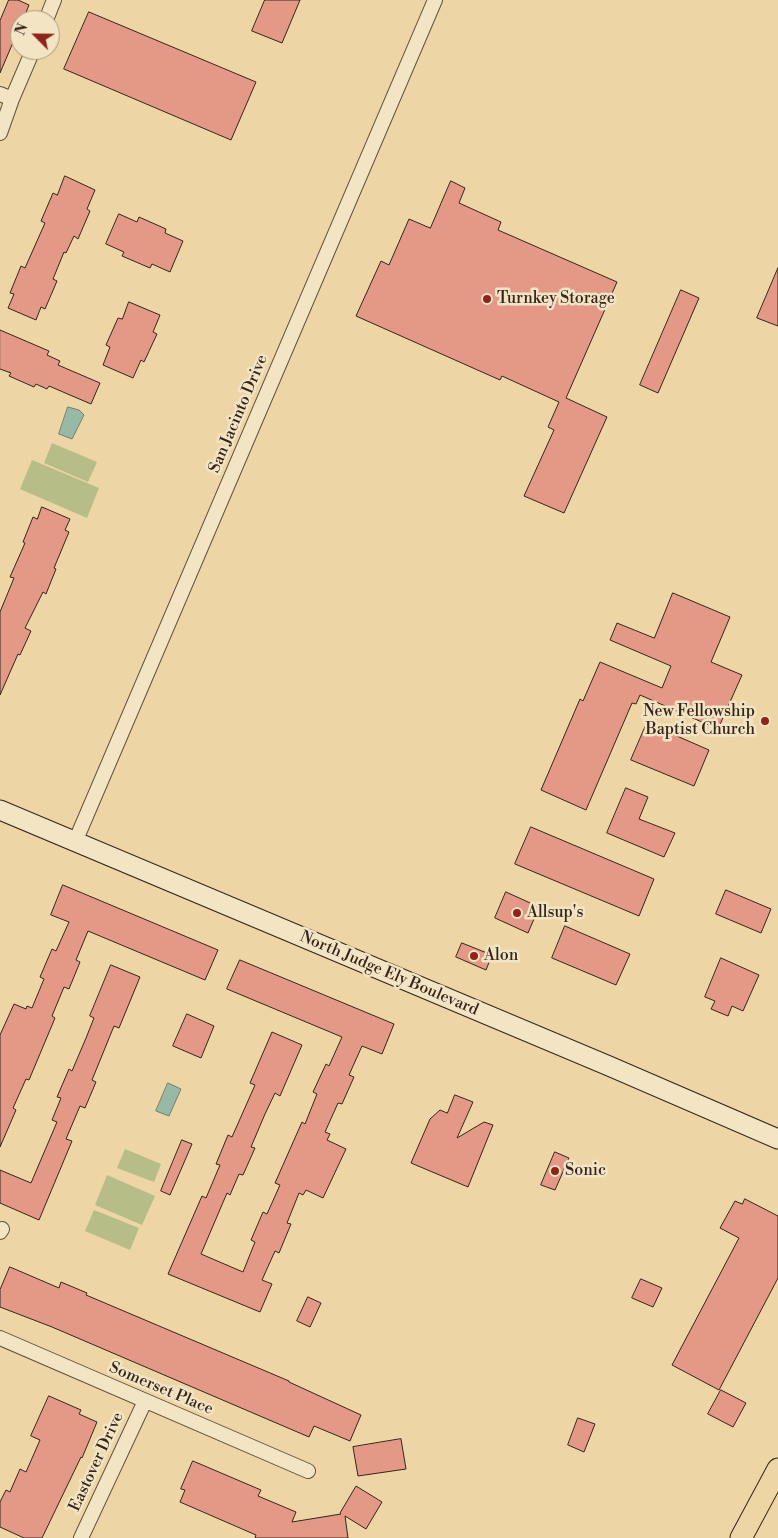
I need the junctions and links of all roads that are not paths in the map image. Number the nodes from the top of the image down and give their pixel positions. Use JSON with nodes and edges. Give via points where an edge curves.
{"nodes":[{"id":1,"x":435,"y":0,"type":"edge"},
{"id":2,"x":27,"y":60,"type":"edge"},
{"id":3,"x":6,"y":96,"type":"edge"},
{"id":4,"x":0,"y":133,"type":"edge"},
{"id":5,"x":0,"y":810,"type":"edge"},
{"id":6,"x":75,"y":842,"type":"junction"},
{"id":7,"x":778,"y":1139,"type":"edge"},
{"id":8,"x":0,"y":1338,"type":"edge"},
{"id":9,"x":145,"y":1402,"type":"junction"},
{"id":10,"x":778,"y":1470,"type":"edge"},
{"id":11,"x":308,"y":1471,"type":"dead end"},
{"id":12,"x":81,"y":1538,"type":"edge"},
{"id":13,"x":741,"y":1538,"type":"edge"}],
"edges":[{"from":1,"to":6,"type":"street","name":"San Jacinto Drive"},
{"from":2,"to":3,"type":"street"},
{"from":3,"to":4,"type":"street"},
{"from":5,"to":6,"type":"main road","name":"North Judge Ely Boulevard"},
{"from":6,"to":7,"type":"main road","name":"North Judge Ely Boulevard"},
{"from":8,"to":9,"type":"street","name":"Somerset Place"},
{"from":9,"to":11,"type":"street","name":"Somerset Place"},
{"from":9,"to":12,"type":"street","name":"Eastover Drive"},
{"from":10,"to":13,"type":"main road"}]}
